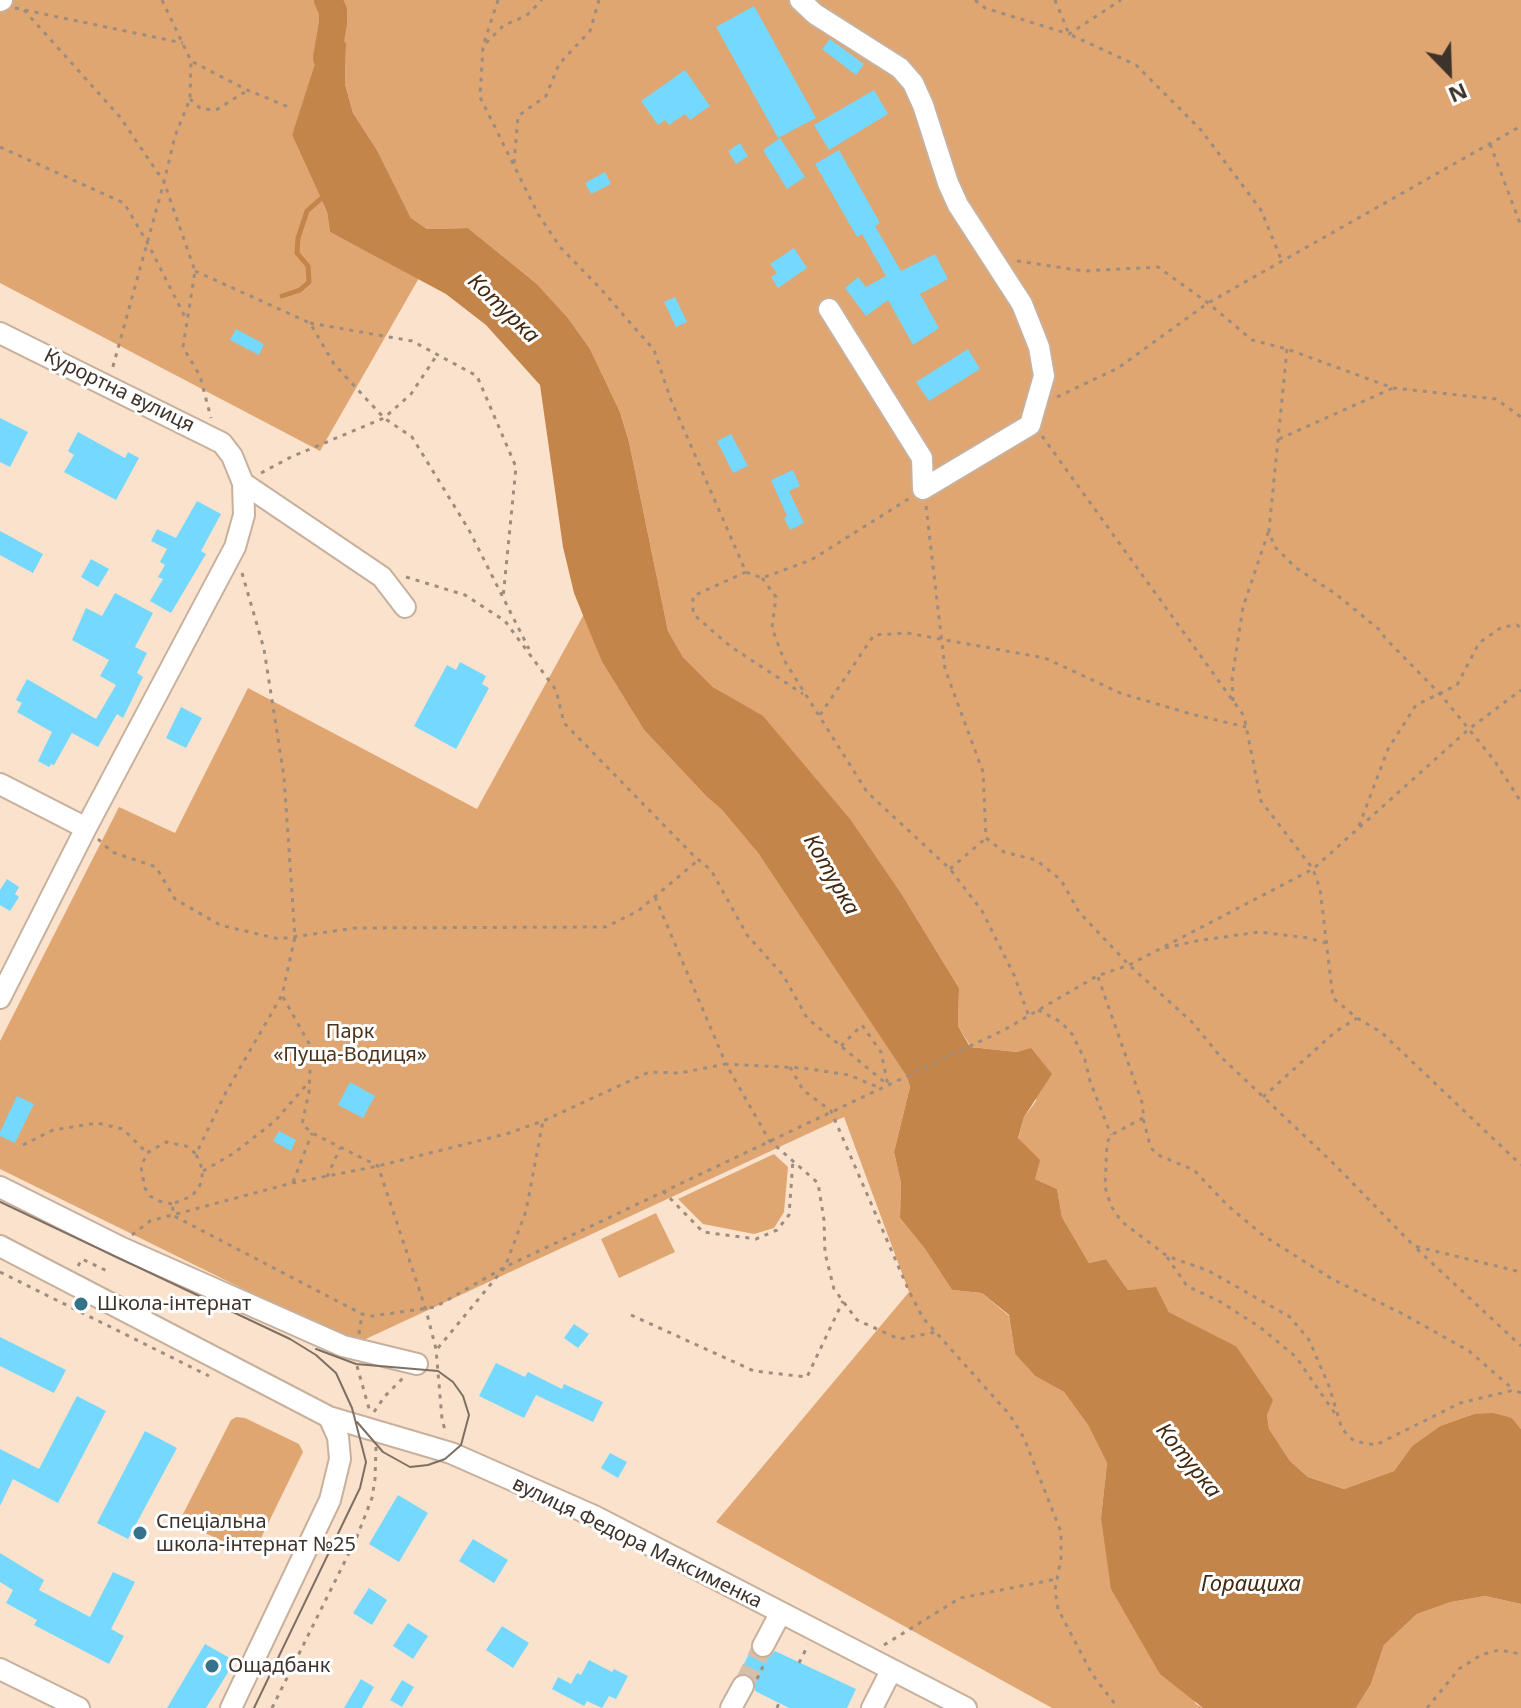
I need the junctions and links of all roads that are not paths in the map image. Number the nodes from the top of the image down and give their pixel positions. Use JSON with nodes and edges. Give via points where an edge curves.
{"nodes":[{"id":1,"x":800,"y":0,"type":"edge"},
{"id":2,"x":829,"y":309,"type":"dead end"},
{"id":3,"x":0,"y":333,"type":"edge"},
{"id":4,"x":243,"y":483,"type":"junction"},
{"id":5,"x":405,"y":607,"type":"dead end"},
{"id":6,"x":0,"y":784,"type":"edge"},
{"id":7,"x":86,"y":828,"type":"junction"},
{"id":8,"x":0,"y":998,"type":"edge"},
{"id":9,"x":0,"y":1187,"type":"edge"},
{"id":10,"x":0,"y":1246,"type":"edge"},
{"id":11,"x":417,"y":1364,"type":"road end"},
{"id":12,"x":329,"y":1417,"type":"junction"},
{"id":13,"x":780,"y":1614,"type":"junction"},
{"id":14,"x":763,"y":1646,"type":"tunnel mouth"},
{"id":15,"x":0,"y":1669,"type":"edge"},
{"id":16,"x":891,"y":1671,"type":"junction"},
{"id":17,"x":743,"y":1686,"type":"tunnel mouth"},
{"id":18,"x":79,"y":1708,"type":"edge"},
{"id":19,"x":231,"y":1708,"type":"edge"},
{"id":20,"x":731,"y":1708,"type":"edge"},
{"id":21,"x":872,"y":1708,"type":"edge"},
{"id":22,"x":966,"y":1708,"type":"edge"}],
"edges":[{"from":1,"to":2,"type":"street","via":[[900,68],[913,83],[948,183],[1022,304],[1039,347],[1044,376],[1030,425],[923,489],[922,458]]},
{"from":3,"to":4,"type":"street","name":"Курортна вулиця","via":[[227,450]]},
{"from":4,"to":5,"type":"street","via":[[382,577]]},
{"from":4,"to":7,"type":"street","via":[[244,515],[235,547]]},
{"from":6,"to":7,"type":"street"},
{"from":7,"to":8,"type":"street"},
{"from":9,"to":11,"type":"street","via":[[122,1248],[343,1346]]},
{"from":10,"to":12,"type":"street","name":"вулиця Федора Максименка"},
{"from":12,"to":13,"type":"street","name":"вулиця Федора Максименка","via":[[451,1453],[594,1516]]},
{"from":12,"to":19,"type":"street","via":[[340,1459],[330,1500]]},
{"from":13,"to":14,"type":"street"},
{"from":13,"to":16,"type":"street","name":"вулиця Федора Максименка"},
{"from":15,"to":18,"type":"street"},
{"from":16,"to":21,"type":"street"},
{"from":16,"to":22,"type":"street","name":"вулиця Федора Максименка"},
{"from":17,"to":20,"type":"street"}]}
